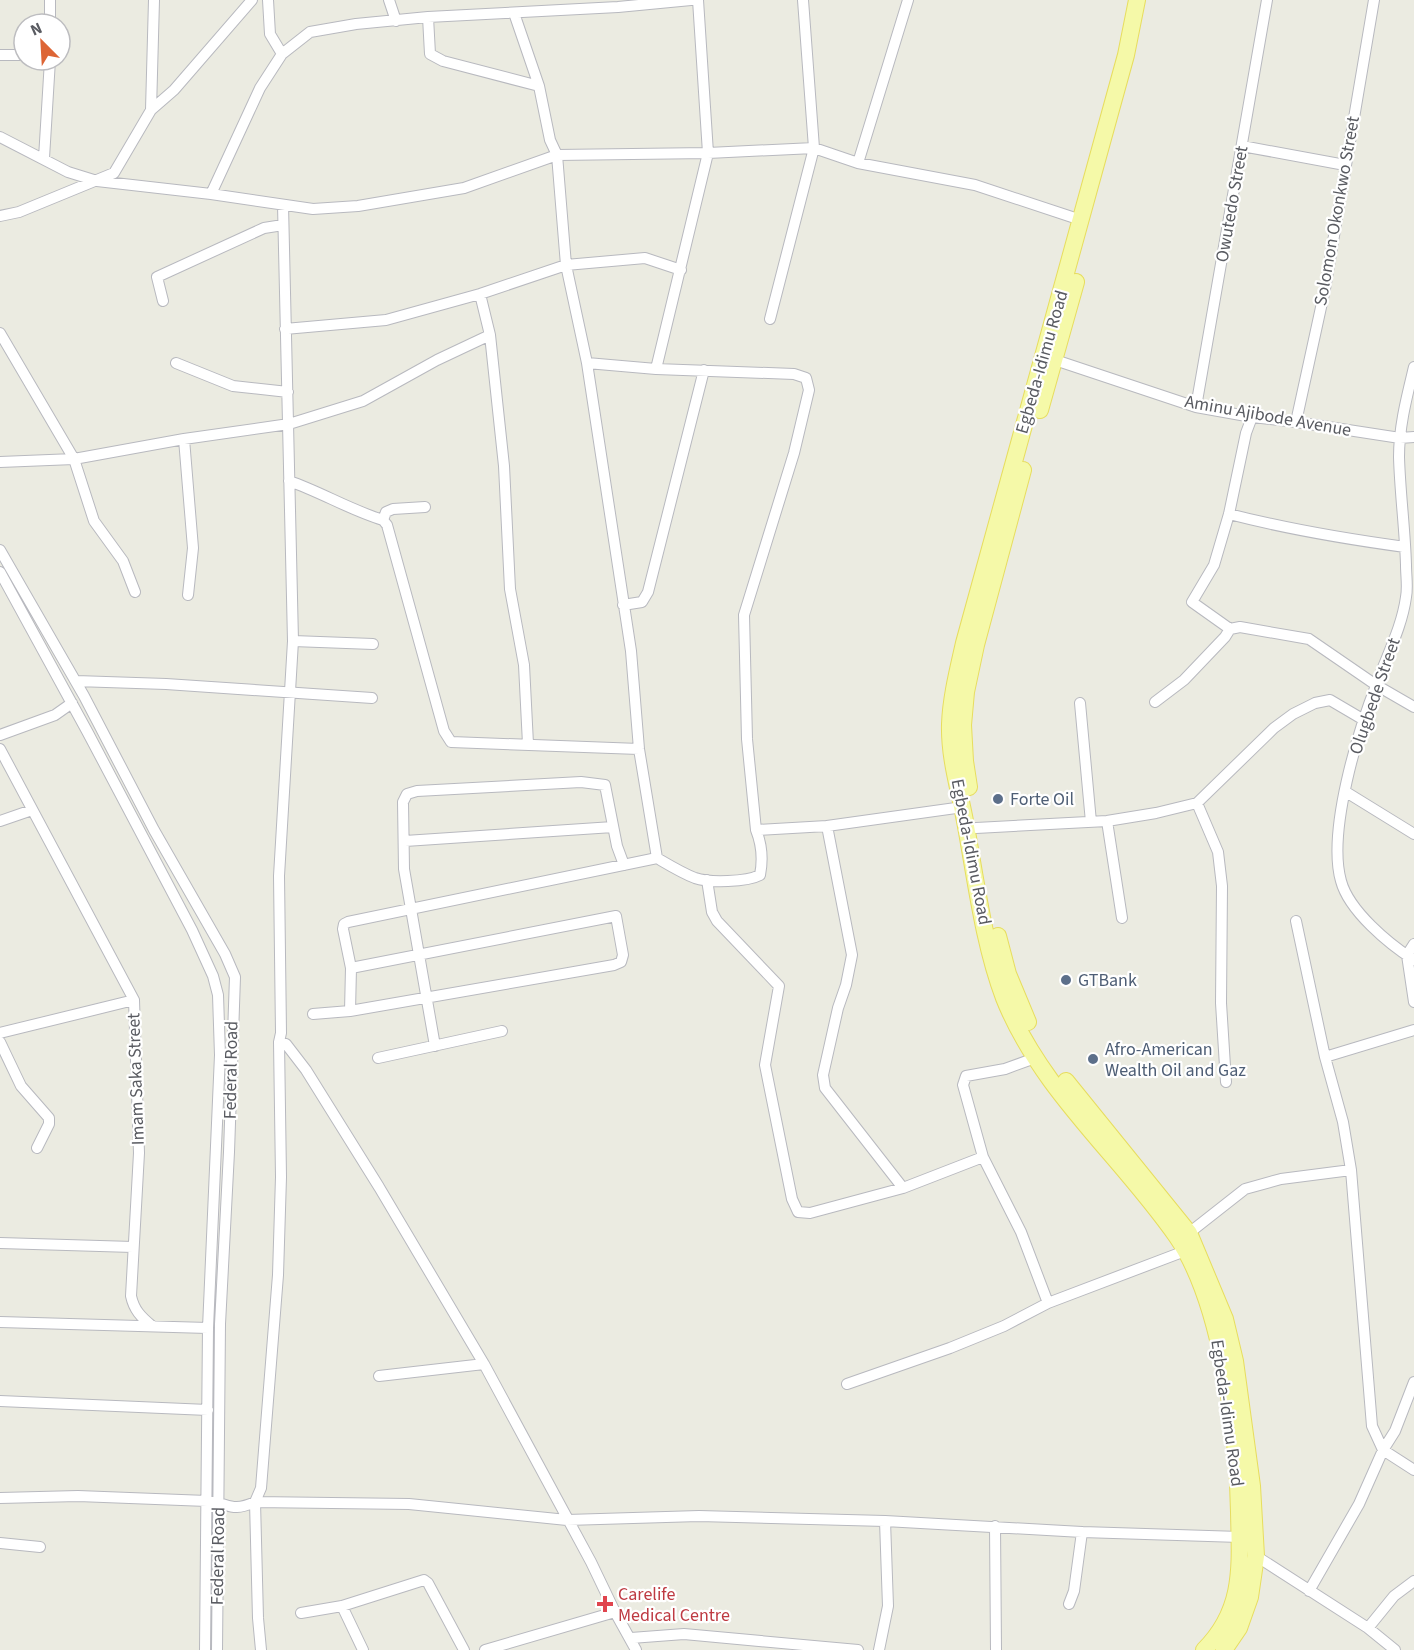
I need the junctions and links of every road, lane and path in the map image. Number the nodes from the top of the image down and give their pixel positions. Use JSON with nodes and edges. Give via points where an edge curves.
{"nodes":[{"id":1,"x":154,"y":0,"type":"edge"},
{"id":2,"x":252,"y":0,"type":"edge"},
{"id":3,"x":268,"y":0,"type":"edge"},
{"id":4,"x":389,"y":0,"type":"edge"},
{"id":5,"x":691,"y":0,"type":"edge"},
{"id":6,"x":698,"y":0,"type":"edge"},
{"id":7,"x":803,"y":0,"type":"edge"},
{"id":8,"x":908,"y":0,"type":"edge"},
{"id":9,"x":1137,"y":0,"type":"edge"},
{"id":10,"x":1148,"y":0,"type":"edge"},
{"id":11,"x":1267,"y":0,"type":"edge"},
{"id":12,"x":1374,"y":0,"type":"edge"},
{"id":13,"x":618,"y":4,"type":"edge"},
{"id":14,"x":514,"y":13,"type":"junction"},
{"id":15,"x":428,"y":17,"type":"junction"},
{"id":16,"x":396,"y":21,"type":"junction"},
{"id":17,"x":282,"y":54,"type":"junction"},
{"id":18,"x":49,"y":72,"type":"edge"},
{"id":19,"x":539,"y":86,"type":"junction"},
{"id":20,"x":151,"y":110,"type":"junction"},
{"id":21,"x":0,"y":137,"type":"edge"},
{"id":22,"x":1242,"y":146,"type":"junction"},
{"id":23,"x":814,"y":148,"type":"junction"},
{"id":24,"x":708,"y":153,"type":"junction"},
{"id":25,"x":557,"y":155,"type":"junction"},
{"id":26,"x":44,"y":158,"type":"junction"},
{"id":27,"x":858,"y":163,"type":"junction"},
{"id":28,"x":1345,"y":165,"type":"junction"},
{"id":29,"x":97,"y":181,"type":"junction"},
{"id":30,"x":211,"y":194,"type":"junction"},
{"id":31,"x":283,"y":205,"type":"junction"},
{"id":32,"x":0,"y":216,"type":"edge"},
{"id":33,"x":1082,"y":220,"type":"junction"},
{"id":34,"x":283,"y":225,"type":"junction"},
{"id":35,"x":566,"y":266,"type":"junction"},
{"id":36,"x":681,"y":270,"type":"junction"},
{"id":37,"x":480,"y":294,"type":"junction"},
{"id":38,"x":163,"y":301,"type":"dead end"},
{"id":39,"x":770,"y":319,"type":"dead end"},
{"id":40,"x":285,"y":329,"type":"junction"},
{"id":41,"x":0,"y":333,"type":"edge"},
{"id":42,"x":490,"y":335,"type":"junction"},
{"id":43,"x":1055,"y":360,"type":"junction"},
{"id":44,"x":176,"y":363,"type":"dead end"},
{"id":45,"x":587,"y":363,"type":"junction"},
{"id":46,"x":1414,"y":367,"type":"edge"},
{"id":47,"x":657,"y":369,"type":"junction"},
{"id":48,"x":704,"y":370,"type":"junction"},
{"id":49,"x":288,"y":392,"type":"junction"},
{"id":50,"x":1196,"y":407,"type":"junction"},
{"id":51,"x":1252,"y":417,"type":"junction"},
{"id":52,"x":1296,"y":422,"type":"junction"},
{"id":53,"x":289,"y":424,"type":"junction"},
{"id":54,"x":1414,"y":437,"type":"edge"},
{"id":55,"x":1400,"y":438,"type":"junction"},
{"id":56,"x":184,"y":440,"type":"junction"},
{"id":57,"x":74,"y":459,"type":"junction"},
{"id":58,"x":0,"y":462,"type":"edge"},
{"id":59,"x":289,"y":481,"type":"junction"},
{"id":60,"x":425,"y":507,"type":"dead end"},
{"id":61,"x":1229,"y":514,"type":"junction"},
{"id":62,"x":383,"y":520,"type":"junction"},
{"id":63,"x":1406,"y":547,"type":"junction"},
{"id":64,"x":0,"y":550,"type":"edge"},
{"id":65,"x":0,"y":572,"type":"edge"},
{"id":66,"x":135,"y":592,"type":"dead end"},
{"id":67,"x":188,"y":595,"type":"dead end"},
{"id":68,"x":1410,"y":596,"type":"edge"},
{"id":69,"x":623,"y":605,"type":"junction"},
{"id":70,"x":1230,"y":628,"type":"junction"},
{"id":71,"x":293,"y":641,"type":"junction"},
{"id":72,"x":373,"y":644,"type":"dead end"},
{"id":73,"x":76,"y":681,"type":"junction"},
{"id":74,"x":1376,"y":685,"type":"junction"},
{"id":75,"x":291,"y":694,"type":"junction"},
{"id":76,"x":372,"y":698,"type":"dead end"},
{"id":77,"x":1155,"y":702,"type":"dead end"},
{"id":78,"x":72,"y":703,"type":"junction"},
{"id":79,"x":1080,"y":703,"type":"dead end"},
{"id":80,"x":1414,"y":707,"type":"edge"},
{"id":81,"x":1364,"y":720,"type":"junction"},
{"id":82,"x":0,"y":735,"type":"edge"},
{"id":83,"x":528,"y":744,"type":"junction"},
{"id":84,"x":0,"y":749,"type":"edge"},
{"id":85,"x":639,"y":749,"type":"junction"},
{"id":86,"x":1346,"y":792,"type":"junction"},
{"id":87,"x":1197,"y":803,"type":"junction"},
{"id":88,"x":963,"y":807,"type":"junction"},
{"id":89,"x":32,"y":810,"type":"junction"},
{"id":90,"x":0,"y":821,"type":"edge"},
{"id":91,"x":1107,"y":821,"type":"junction"},
{"id":92,"x":1091,"y":822,"type":"junction"},
{"id":93,"x":827,"y":826,"type":"junction"},
{"id":94,"x":613,"y":827,"type":"junction"},
{"id":95,"x":976,"y":828,"type":"junction"},
{"id":96,"x":756,"y":831,"type":"junction"},
{"id":97,"x":1414,"y":834,"type":"edge"},
{"id":98,"x":405,"y":841,"type":"junction"},
{"id":99,"x":657,"y":858,"type":"junction"},
{"id":100,"x":172,"y":860,"type":"junction"},
{"id":101,"x":624,"y":865,"type":"junction"},
{"id":102,"x":159,"y":868,"type":"junction"},
{"id":103,"x":707,"y":880,"type":"junction"},
{"id":104,"x":413,"y":910,"type":"junction"},
{"id":105,"x":1122,"y":918,"type":"dead end"},
{"id":106,"x":1296,"y":921,"type":"dead end"},
{"id":107,"x":1414,"y":944,"type":"edge"},
{"id":108,"x":419,"y":953,"type":"junction"},
{"id":109,"x":1410,"y":957,"type":"edge"},
{"id":110,"x":351,"y":968,"type":"junction"},
{"id":111,"x":426,"y":998,"type":"junction"},
{"id":112,"x":134,"y":1000,"type":"junction"},
{"id":113,"x":1414,"y":1002,"type":"edge"},
{"id":114,"x":350,"y":1011,"type":"junction"},
{"id":115,"x":314,"y":1014,"type":"dead end"},
{"id":116,"x":1414,"y":1030,"type":"edge"},
{"id":117,"x":502,"y":1031,"type":"dead end"},
{"id":118,"x":0,"y":1033,"type":"edge"},
{"id":119,"x":0,"y":1042,"type":"edge"},
{"id":120,"x":279,"y":1042,"type":"junction"},
{"id":121,"x":435,"y":1046,"type":"junction"},
{"id":122,"x":1325,"y":1057,"type":"junction"},
{"id":123,"x":378,"y":1058,"type":"dead end"},
{"id":124,"x":1035,"y":1058,"type":"junction"},
{"id":125,"x":1226,"y":1082,"type":"dead end"},
{"id":126,"x":37,"y":1148,"type":"dead end"},
{"id":127,"x":1117,"y":1153,"type":"junction"},
{"id":128,"x":983,"y":1157,"type":"junction"},
{"id":129,"x":1351,"y":1170,"type":"junction"},
{"id":130,"x":903,"y":1188,"type":"junction"},
{"id":131,"x":1189,"y":1233,"type":"junction"},
{"id":132,"x":0,"y":1244,"type":"edge"},
{"id":133,"x":133,"y":1247,"type":"junction"},
{"id":134,"x":1185,"y":1251,"type":"junction"},
{"id":135,"x":1048,"y":1303,"type":"junction"},
{"id":136,"x":0,"y":1322,"type":"edge"},
{"id":137,"x":152,"y":1326,"type":"junction"},
{"id":138,"x":208,"y":1328,"type":"junction"},
{"id":139,"x":484,"y":1364,"type":"junction"},
{"id":140,"x":379,"y":1376,"type":"dead end"},
{"id":141,"x":1414,"y":1382,"type":"edge"},
{"id":142,"x":847,"y":1384,"type":"dead end"},
{"id":143,"x":0,"y":1401,"type":"edge"},
{"id":144,"x":208,"y":1410,"type":"junction"},
{"id":145,"x":1383,"y":1450,"type":"junction"},
{"id":146,"x":1414,"y":1470,"type":"edge"},
{"id":147,"x":1245,"y":1486,"type":"junction"},
{"id":148,"x":0,"y":1497,"type":"edge"},
{"id":149,"x":213,"y":1501,"type":"junction"},
{"id":150,"x":255,"y":1502,"type":"junction"},
{"id":151,"x":567,"y":1520,"type":"junction"},
{"id":152,"x":885,"y":1521,"type":"junction"},
{"id":153,"x":995,"y":1526,"type":"junction"},
{"id":154,"x":1082,"y":1532,"type":"junction"},
{"id":155,"x":1240,"y":1537,"type":"junction"},
{"id":156,"x":0,"y":1543,"type":"edge"},
{"id":157,"x":40,"y":1547,"type":"dead end"},
{"id":158,"x":1256,"y":1556,"type":"junction"},
{"id":159,"x":1414,"y":1581,"type":"edge"},
{"id":160,"x":1309,"y":1591,"type":"junction"},
{"id":161,"x":1069,"y":1604,"type":"dead end"},
{"id":162,"x":342,"y":1606,"type":"junction"},
{"id":163,"x":615,"y":1612,"type":"junction"},
{"id":164,"x":301,"y":1613,"type":"dead end"},
{"id":165,"x":1368,"y":1628,"type":"junction"},
{"id":166,"x":631,"y":1638,"type":"junction"},
{"id":167,"x":767,"y":1645,"type":"edge"},
{"id":168,"x":205,"y":1650,"type":"edge"},
{"id":169,"x":217,"y":1650,"type":"edge"},
{"id":170,"x":261,"y":1650,"type":"edge"},
{"id":171,"x":363,"y":1650,"type":"edge"},
{"id":172,"x":464,"y":1650,"type":"edge"},
{"id":173,"x":484,"y":1650,"type":"edge"},
{"id":174,"x":636,"y":1650,"type":"edge"},
{"id":175,"x":858,"y":1650,"type":"edge"},
{"id":176,"x":879,"y":1650,"type":"edge"},
{"id":177,"x":996,"y":1650,"type":"edge"},
{"id":178,"x":1204,"y":1650,"type":"edge"},
{"id":179,"x":1224,"y":1650,"type":"edge"},
{"id":180,"x":1395,"y":1650,"type":"edge"}],
"edges":[{"from":1,"to":20,"type":"street"},
{"from":2,"to":20,"type":"street","via":[[174,90]]},
{"from":3,"to":17,"type":"street","via":[[270,34]]},
{"from":4,"to":16,"type":"street"},
{"from":5,"to":13,"type":"street"},
{"from":6,"to":24,"type":"street"},
{"from":7,"to":23,"type":"street"},
{"from":8,"to":27,"type":"street"},
{"from":9,"to":33,"type":"main road","name":"Egbeda-Idimu Road"},
{"from":10,"to":43,"type":"main road","name":"Egbeda-Idimu Road"},
{"from":11,"to":22,"type":"street","name":"Owutedo Street"},
{"from":12,"to":28,"type":"street","name":"Solomon Okonkwo Street"},
{"from":13,"to":14,"type":"street"},
{"from":14,"to":15,"type":"street"},
{"from":14,"to":19,"type":"street"},
{"from":15,"to":16,"type":"street"},
{"from":15,"to":19,"type":"street","via":[[430,54],[443,61]]},
{"from":16,"to":17,"type":"street","via":[[310,32]]},
{"from":17,"to":30,"type":"street","via":[[260,88]]},
{"from":18,"to":26,"type":"street"},
{"from":19,"to":25,"type":"street"},
{"from":20,"to":29,"type":"street","via":[[114,172]]},
{"from":21,"to":26,"type":"street"},
{"from":22,"to":28,"type":"street"},
{"from":22,"to":50,"type":"street","name":"Owutedo Street"},
{"from":23,"to":24,"type":"street"},
{"from":23,"to":27,"type":"street"},
{"from":23,"to":39,"type":"street"},
{"from":24,"to":25,"type":"street"},
{"from":24,"to":36,"type":"street"},
{"from":25,"to":31,"type":"street","via":[[464,188],[358,206]]},
{"from":25,"to":35,"type":"street"},
{"from":26,"to":29,"type":"street","via":[[68,172]]},
{"from":27,"to":33,"type":"street","via":[[975,185]]},
{"from":28,"to":52,"type":"street","name":"Solomon Okonkwo Street","via":[[1325,289]]},
{"from":29,"to":30,"type":"street"},
{"from":29,"to":32,"type":"street"},
{"from":30,"to":31,"type":"street"},
{"from":31,"to":34,"type":"street"},
{"from":33,"to":88,"type":"main road","name":"Egbeda-Idimu Road","via":[[954,684],[950,724]]},
{"from":34,"to":38,"type":"street","via":[[264,228],[157,277]]},
{"from":34,"to":40,"type":"street"},
{"from":35,"to":36,"type":"street","via":[[645,258]]},
{"from":35,"to":37,"type":"street"},
{"from":35,"to":45,"type":"street"},
{"from":36,"to":47,"type":"street"},
{"from":37,"to":40,"type":"street","via":[[386,320]]},
{"from":37,"to":42,"type":"street"},
{"from":40,"to":49,"type":"street"},
{"from":41,"to":57,"type":"street"},
{"from":42,"to":53,"type":"street","via":[[363,400]]},
{"from":42,"to":83,"type":"street","via":[[504,466],[510,589],[524,665]]},
{"from":43,"to":50,"type":"street","name":"Aminu Ajibode Avenue"},
{"from":43,"to":95,"type":"main road","name":"Egbeda-Idimu Road","via":[[966,692],[965,760]]},
{"from":44,"to":49,"type":"street","via":[[233,386]]},
{"from":45,"to":47,"type":"street"},
{"from":45,"to":69,"type":"street"},
{"from":46,"to":55,"type":"street","name":"Olugbede Street"},
{"from":47,"to":48,"type":"street"},
{"from":48,"to":69,"type":"street","via":[[648,592],[642,602]]},
{"from":48,"to":96,"type":"street","via":[[794,374],[806,378],[809,390],[794,453],[744,615],[747,739]]},
{"from":49,"to":53,"type":"street"},
{"from":50,"to":51,"type":"street","name":"Aminu Ajibode Avenue"},
{"from":51,"to":52,"type":"street","name":"Aminu Ajibode Avenue"},
{"from":51,"to":61,"type":"street"},
{"from":52,"to":55,"type":"street","name":"Aminu Ajibode Avenue"},
{"from":53,"to":56,"type":"street"},
{"from":53,"to":59,"type":"street"},
{"from":54,"to":55,"type":"street","name":"Aminu Ajibode Avenue"},
{"from":55,"to":63,"type":"street","name":"Olugbede Street"},
{"from":56,"to":57,"type":"street"},
{"from":56,"to":67,"type":"street","via":[[193,548]]},
{"from":57,"to":58,"type":"street"},
{"from":57,"to":66,"type":"street","via":[[94,521],[123,561]]},
{"from":59,"to":62,"type":"street"},
{"from":59,"to":71,"type":"street"},
{"from":60,"to":62,"type":"street","via":[[393,509],[386,512]]},
{"from":61,"to":63,"type":"street"},
{"from":61,"to":70,"type":"street","via":[[1214,565],[1192,602]]},
{"from":62,"to":83,"type":"street","via":[[394,547],[444,731],[451,742]]},
{"from":63,"to":68,"type":"street","name":"Olugbede Street"},
{"from":64,"to":73,"type":"street","name":"Federal Road"},
{"from":65,"to":78,"type":"street","name":"Federal Road"},
{"from":68,"to":74,"type":"street","name":"Olugbede Street"},
{"from":69,"to":85,"type":"street"},
{"from":70,"to":74,"type":"street","via":[[1309,639]]},
{"from":70,"to":77,"type":"street","via":[[1184,680]]},
{"from":71,"to":72,"type":"street"},
{"from":71,"to":75,"type":"street"},
{"from":73,"to":75,"type":"street"},
{"from":73,"to":100,"type":"street","name":"Federal Road"},
{"from":74,"to":80,"type":"street"},
{"from":74,"to":81,"type":"street","name":"Olugbede Street"},
{"from":75,"to":76,"type":"street"},
{"from":75,"to":120,"type":"street","via":[[279,876]]},
{"from":78,"to":82,"type":"street","via":[[55,715]]},
{"from":78,"to":102,"type":"street","name":"Federal Road"},
{"from":79,"to":92,"type":"street"},
{"from":81,"to":86,"type":"street","name":"Olugbede Street"},
{"from":81,"to":87,"type":"street","via":[[1330,700],[1315,703],[1274,728]]},
{"from":83,"to":85,"type":"street"},
{"from":84,"to":89,"type":"street","name":"Imam Saka Street"},
{"from":85,"to":99,"type":"street"},
{"from":86,"to":97,"type":"street"},
{"from":86,"to":109,"type":"street","name":"Olugbede Street","via":[[1336,855],[1341,883],[1372,928]]},
{"from":87,"to":91,"type":"street"},
{"from":87,"to":125,"type":"street","via":[[1218,852],[1222,886],[1221,1003]]},
{"from":88,"to":93,"type":"street"},
{"from":88,"to":124,"type":"main road","name":"Egbeda-Idimu Road","via":[[993,962],[1005,999]]},
{"from":89,"to":90,"type":"street"},
{"from":89,"to":112,"type":"street","name":"Imam Saka Street"},
{"from":91,"to":92,"type":"street"},
{"from":91,"to":105,"type":"street"},
{"from":92,"to":95,"type":"street"},
{"from":93,"to":96,"type":"street"},
{"from":93,"to":130,"type":"street","via":[[852,956],[823,1076],[825,1088]]},
{"from":94,"to":98,"type":"street"},
{"from":94,"to":98,"type":"street","via":[[605,785],[592,782],[417,791],[407,794],[403,802]]},
{"from":94,"to":101,"type":"street"},
{"from":95,"to":127,"type":"main road","name":"Egbeda-Idimu Road","via":[[988,902],[1008,974],[1027,1021],[1049,1061]]},
{"from":96,"to":103,"type":"street","via":[[761,842],[760,875],[752,879]]},
{"from":98,"to":104,"type":"street","via":[[404,869]]},
{"from":99,"to":101,"type":"street"},
{"from":99,"to":103,"type":"street"},
{"from":100,"to":102,"type":"street"},
{"from":100,"to":149,"type":"street","name":"Federal Road","via":[[235,977]]},
{"from":101,"to":104,"type":"street"},
{"from":102,"to":138,"type":"street","name":"Federal Road","via":[[192,930],[218,995],[220,1055]]},
{"from":103,"to":130,"type":"street","via":[[717,921],[779,986],[765,1065],[792,1199],[798,1212],[810,1213]]},
{"from":104,"to":108,"type":"street"},
{"from":104,"to":110,"type":"street","via":[[344,924]]},
{"from":106,"to":122,"type":"street"},
{"from":107,"to":109,"type":"street"},
{"from":108,"to":110,"type":"street"},
{"from":108,"to":111,"type":"street"},
{"from":108,"to":111,"type":"street","via":[[616,916],[623,955],[621,962],[614,965]]},
{"from":109,"to":113,"type":"street"},
{"from":110,"to":114,"type":"street"},
{"from":111,"to":114,"type":"street"},
{"from":111,"to":121,"type":"street"},
{"from":112,"to":118,"type":"street"},
{"from":112,"to":133,"type":"street","name":"Imam Saka Street","via":[[139,1153]]},
{"from":114,"to":115,"type":"street"},
{"from":116,"to":122,"type":"street"},
{"from":117,"to":121,"type":"street"},
{"from":119,"to":126,"type":"street","via":[[21,1086],[49,1118]]},
{"from":120,"to":139,"type":"street","via":[[291,1049],[306,1070]]},
{"from":120,"to":150,"type":"street","via":[[278,1275],[261,1488]]},
{"from":121,"to":123,"type":"street"},
{"from":122,"to":129,"type":"street"},
{"from":124,"to":127,"type":"main road","name":"Egbeda-Idimu Road"},
{"from":124,"to":128,"type":"street","via":[[963,1080]]},
{"from":127,"to":131,"type":"main road","name":"Egbeda-Idimu Road"},
{"from":127,"to":134,"type":"main road","name":"Egbeda-Idimu Road"},
{"from":128,"to":130,"type":"street"},
{"from":128,"to":135,"type":"street","via":[[1021,1232]]},
{"from":129,"to":131,"type":"street","via":[[1281,1179],[1245,1189]]},
{"from":129,"to":145,"type":"street","via":[[1367,1392],[1372,1426]]},
{"from":131,"to":147,"type":"main road","name":"Egbeda-Idimu Road","via":[[1225,1319],[1236,1361]]},
{"from":132,"to":133,"type":"street"},
{"from":133,"to":137,"type":"street","name":"Imam Saka Street","via":[[133,1306]]},
{"from":134,"to":135,"type":"street"},
{"from":134,"to":147,"type":"main road","name":"Egbeda-Idimu Road","via":[[1204,1291],[1222,1356]]},
{"from":135,"to":142,"type":"street","via":[[950,1348]]},
{"from":136,"to":137,"type":"street"},
{"from":137,"to":138,"type":"street"},
{"from":138,"to":144,"type":"street","name":"Federal Road"},
{"from":139,"to":140,"type":"street"},
{"from":139,"to":151,"type":"street"},
{"from":141,"to":145,"type":"street","via":[[1395,1431]]},
{"from":143,"to":144,"type":"street"},
{"from":144,"to":149,"type":"street","name":"Federal Road"},
{"from":145,"to":146,"type":"street"},
{"from":145,"to":160,"type":"street","via":[[1359,1504]]},
{"from":147,"to":155,"type":"main road","name":"Egbeda-Idimu Road"},
{"from":147,"to":158,"type":"main road","name":"Egbeda-Idimu Road"},
{"from":148,"to":149,"type":"street"},
{"from":149,"to":150,"type":"street","via":[[231,1508]]},
{"from":149,"to":168,"type":"street","name":"Federal Road"},
{"from":149,"to":169,"type":"street","name":"Federal Road"},
{"from":150,"to":151,"type":"street","via":[[409,1504]]},
{"from":150,"to":170,"type":"street"},
{"from":151,"to":152,"type":"street","via":[[699,1516]]},
{"from":151,"to":163,"type":"street"},
{"from":152,"to":153,"type":"street"},
{"from":152,"to":176,"type":"street","via":[[888,1606]]},
{"from":153,"to":154,"type":"street"},
{"from":153,"to":177,"type":"street"},
{"from":154,"to":155,"type":"street"},
{"from":154,"to":161,"type":"street"},
{"from":155,"to":178,"type":"main road","name":"Egbeda-Idimu Road","via":[[1237,1594],[1228,1618]]},
{"from":156,"to":157,"type":"street"},
{"from":158,"to":160,"type":"street"},
{"from":158,"to":179,"type":"main road","name":"Egbeda-Idimu Road","via":[[1250,1597],[1239,1628]]},
{"from":159,"to":165,"type":"street","via":[[1394,1596]]},
{"from":160,"to":165,"type":"street"},
{"from":162,"to":164,"type":"street"},
{"from":162,"to":171,"type":"street"},
{"from":162,"to":172,"type":"street","via":[[424,1580]]},
{"from":163,"to":166,"type":"street"},
{"from":163,"to":173,"type":"street"},
{"from":165,"to":180,"type":"street"},
{"from":166,"to":167,"type":"street","via":[[677,1634]]},
{"from":166,"to":174,"type":"street"},
{"from":167,"to":175,"type":"street"}]}
